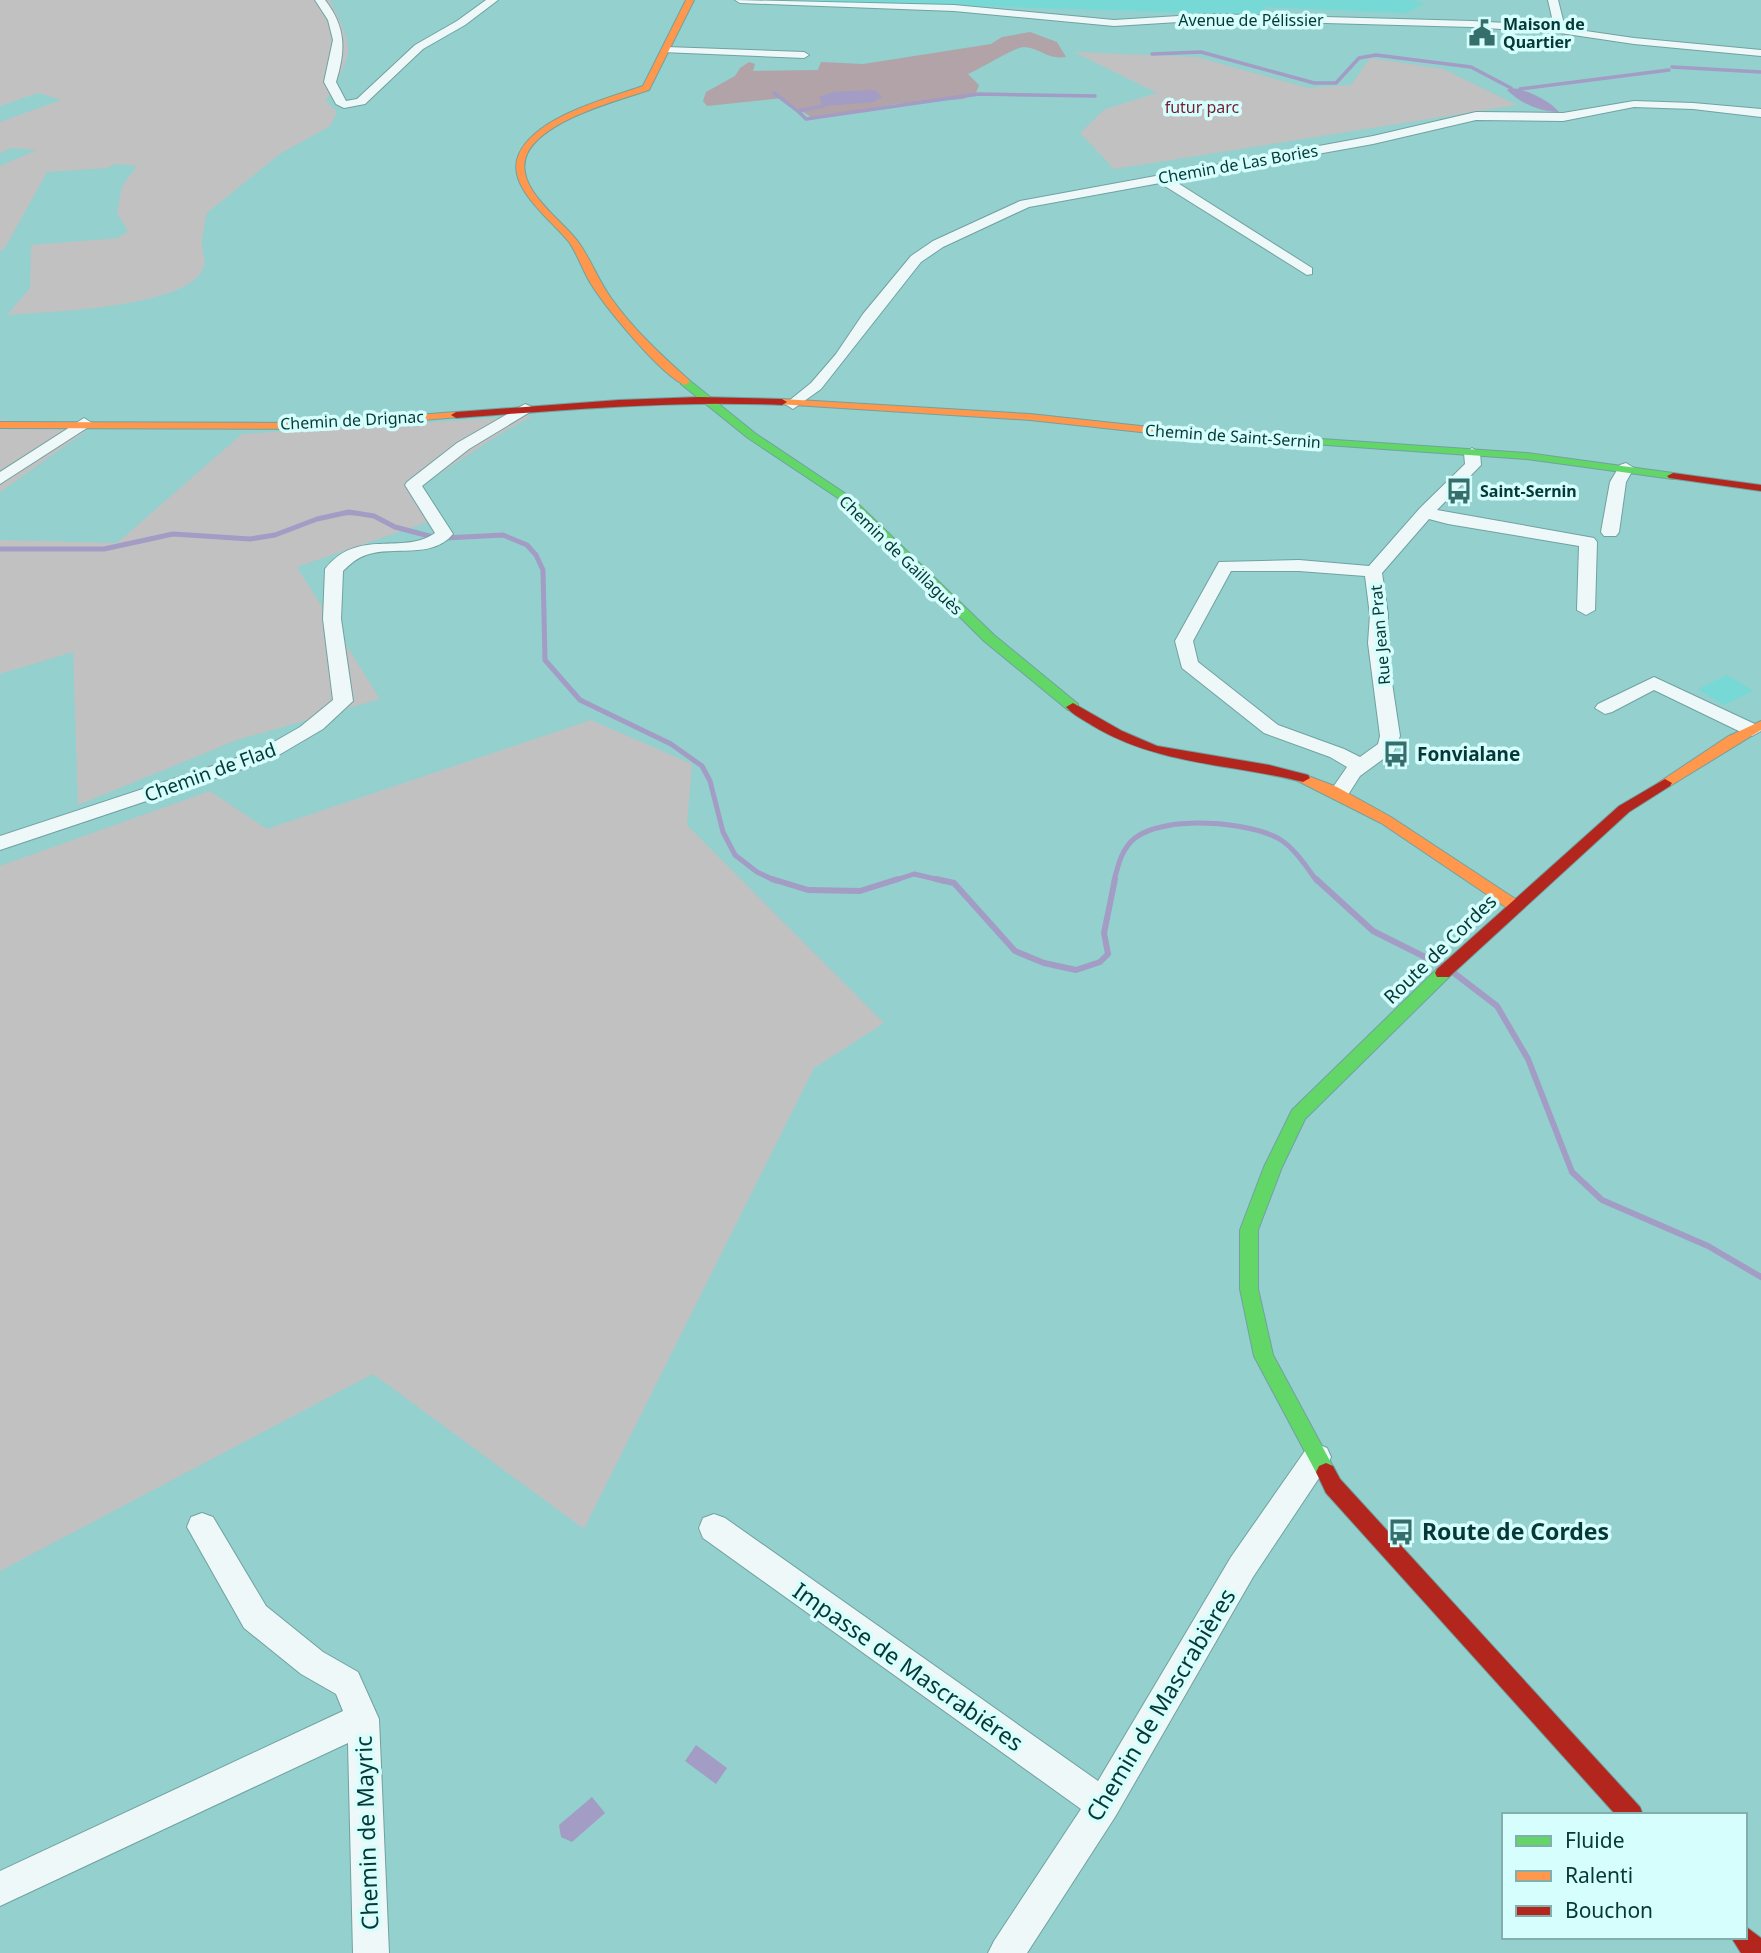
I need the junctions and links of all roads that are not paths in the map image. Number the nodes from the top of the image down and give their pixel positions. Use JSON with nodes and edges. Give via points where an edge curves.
{"nodes":[{"id":1,"x":320,"y":0,"type":"edge"},
{"id":2,"x":493,"y":0,"type":"edge"},
{"id":3,"x":690,"y":0,"type":"edge"},
{"id":4,"x":740,"y":0,"type":"edge"},
{"id":5,"x":1553,"y":0,"type":"edge"},
{"id":6,"x":1413,"y":9,"type":"dead end"},
{"id":7,"x":1460,"y":23,"type":"junction"},
{"id":8,"x":1560,"y":30,"type":"junction"},
{"id":9,"x":666,"y":50,"type":"junction"},
{"id":10,"x":1761,"y":52,"type":"edge"},
{"id":11,"x":804,"y":55,"type":"dead end"},
{"id":12,"x":1761,"y":113,"type":"edge"},
{"id":13,"x":1161,"y":178,"type":"junction"},
{"id":14,"x":1307,"y":271,"type":"dead end"},
{"id":15,"x":704,"y":399,"type":"junction"},
{"id":16,"x":793,"y":404,"type":"junction"},
{"id":17,"x":525,"y":409,"type":"junction"},
{"id":18,"x":84,"y":423,"type":"junction"},
{"id":19,"x":0,"y":425,"type":"edge"},
{"id":20,"x":1472,"y":453,"type":"junction"},
{"id":21,"x":1626,"y":468,"type":"junction"},
{"id":22,"x":0,"y":479,"type":"edge"},
{"id":23,"x":1756,"y":484,"type":"edge"},
{"id":24,"x":1426,"y":512,"type":"junction"},
{"id":25,"x":1611,"y":532,"type":"dead end"},
{"id":26,"x":1373,"y":572,"type":"junction"},
{"id":27,"x":1586,"y":610,"type":"dead end"},
{"id":28,"x":1605,"y":708,"type":"dead end"},
{"id":29,"x":1756,"y":728,"type":"edge"},
{"id":30,"x":1360,"y":766,"type":"junction"},
{"id":31,"x":1339,"y":793,"type":"junction"},
{"id":32,"x":0,"y":843,"type":"edge"},
{"id":33,"x":1515,"y":906,"type":"junction"},
{"id":34,"x":1317,"y":1457,"type":"junction"},
{"id":35,"x":202,"y":1527,"type":"dead end"},
{"id":36,"x":714,"y":1528,"type":"dead end"},
{"id":37,"x":363,"y":1719,"type":"junction"},
{"id":38,"x":1102,"y":1805,"type":"junction"},
{"id":39,"x":1630,"y":1813,"type":"edge"},
{"id":40,"x":0,"y":1889,"type":"edge"},
{"id":41,"x":1746,"y":1939,"type":"edge"},
{"id":42,"x":371,"y":1953,"type":"edge"},
{"id":43,"x":1006,"y":1953,"type":"edge"},
{"id":44,"x":1758,"y":1953,"type":"edge"}],
"edges":[{"from":1,"to":2,"type":"street","via":[[340,41],[330,82],[344,105],[361,102],[419,47]]},
{"from":3,"to":9,"type":"street","name":"Chemin de Gaillaguès"},
{"from":4,"to":7,"type":"street","name":"Avenue de Pélissier","via":[[954,8],[1114,23],[1211,17]]},
{"from":5,"to":8,"type":"street"},
{"from":6,"to":7,"type":"street"},
{"from":7,"to":8,"type":"street","name":"Avenue de Pélissier"},
{"from":8,"to":10,"type":"street","name":"Avenue de Pélissier"},
{"from":9,"to":11,"type":"street"},
{"from":9,"to":15,"type":"street","name":"Chemin de Gaillaguès","via":[[646,88],[550,129],[522,153],[520,169],[524,188],[580,250],[597,285],[622,318]]},
{"from":12,"to":13,"type":"street","name":"Chemin de Las Bories","via":[[1634,104],[1563,117],[1476,116],[1373,140]]},
{"from":13,"to":14,"type":"street"},
{"from":13,"to":16,"type":"street","name":"Chemin de Las Bories","via":[[1025,204],[938,244],[916,259],[841,357]]},
{"from":15,"to":16,"type":"street","name":"Chemin de Saint-Sernin"},
{"from":15,"to":17,"type":"street","name":"Chemin de Drignac"},
{"from":15,"to":31,"type":"street","name":"Chemin de Gaillaguès","via":[[747,434],[846,499],[995,645],[1121,736],[1168,754],[1298,776]]},
{"from":16,"to":20,"type":"street","name":"Chemin de Saint-Sernin","via":[[1030,417],[1182,434]]},
{"from":17,"to":18,"type":"street","name":"Chemin de Drignac","via":[[312,426]]},
{"from":17,"to":32,"type":"street","name":"Chemin de Flad","via":[[463,446],[413,485],[444,534],[435,543],[366,549],[334,569],[329,600],[343,701],[329,716],[265,755]]},
{"from":18,"to":19,"type":"street","name":"Chemin de Drignac"},
{"from":18,"to":22,"type":"street"},
{"from":20,"to":21,"type":"street","name":"Chemin de Saint-Sernin"},
{"from":20,"to":24,"type":"street","name":"Rue Jean Prat","via":[[1473,465]]},
{"from":21,"to":23,"type":"street","name":"Chemin de Saint-Sernin"},
{"from":21,"to":25,"type":"street","via":[[1618,482]]},
{"from":24,"to":26,"type":"street","name":"Rue Jean Prat"},
{"from":24,"to":27,"type":"street","via":[[1588,542]]},
{"from":26,"to":30,"type":"street","name":"Rue Jean Prat","via":[[1390,736],[1387,747]]},
{"from":26,"to":30,"type":"street","via":[[1292,564],[1226,566],[1184,641],[1189,664],[1271,729],[1337,752]]},
{"from":28,"to":29,"type":"street","via":[[1654,683]]},
{"from":29,"to":33,"type":"street","name":"Route de Cordes","via":[[1624,809]]},
{"from":30,"to":31,"type":"street","name":"Rue Jean Prat"},
{"from":31,"to":33,"type":"street","name":"Chemin de Gaillaguès"},
{"from":33,"to":34,"type":"street","name":"Route de Cordes","via":[[1298,1115],[1249,1230],[1249,1289],[1264,1356]]},
{"from":34,"to":38,"type":"street","name":"Chemin de Mascrabières","via":[[1242,1567]]},
{"from":34,"to":39,"type":"street","name":"Route de Cordes","via":[[1333,1486]]},
{"from":35,"to":37,"type":"street","name":"Chemin de Mayric","via":[[255,1617],[312,1664],[347,1683]]},
{"from":36,"to":38,"type":"street","name":"Impasse de Mascrabiéres"},
{"from":37,"to":40,"type":"street"},
{"from":37,"to":42,"type":"street","name":"Chemin de Mayric"},
{"from":38,"to":43,"type":"street","name":"Chemin de Mascrabières"},
{"from":41,"to":44,"type":"street"}]}
